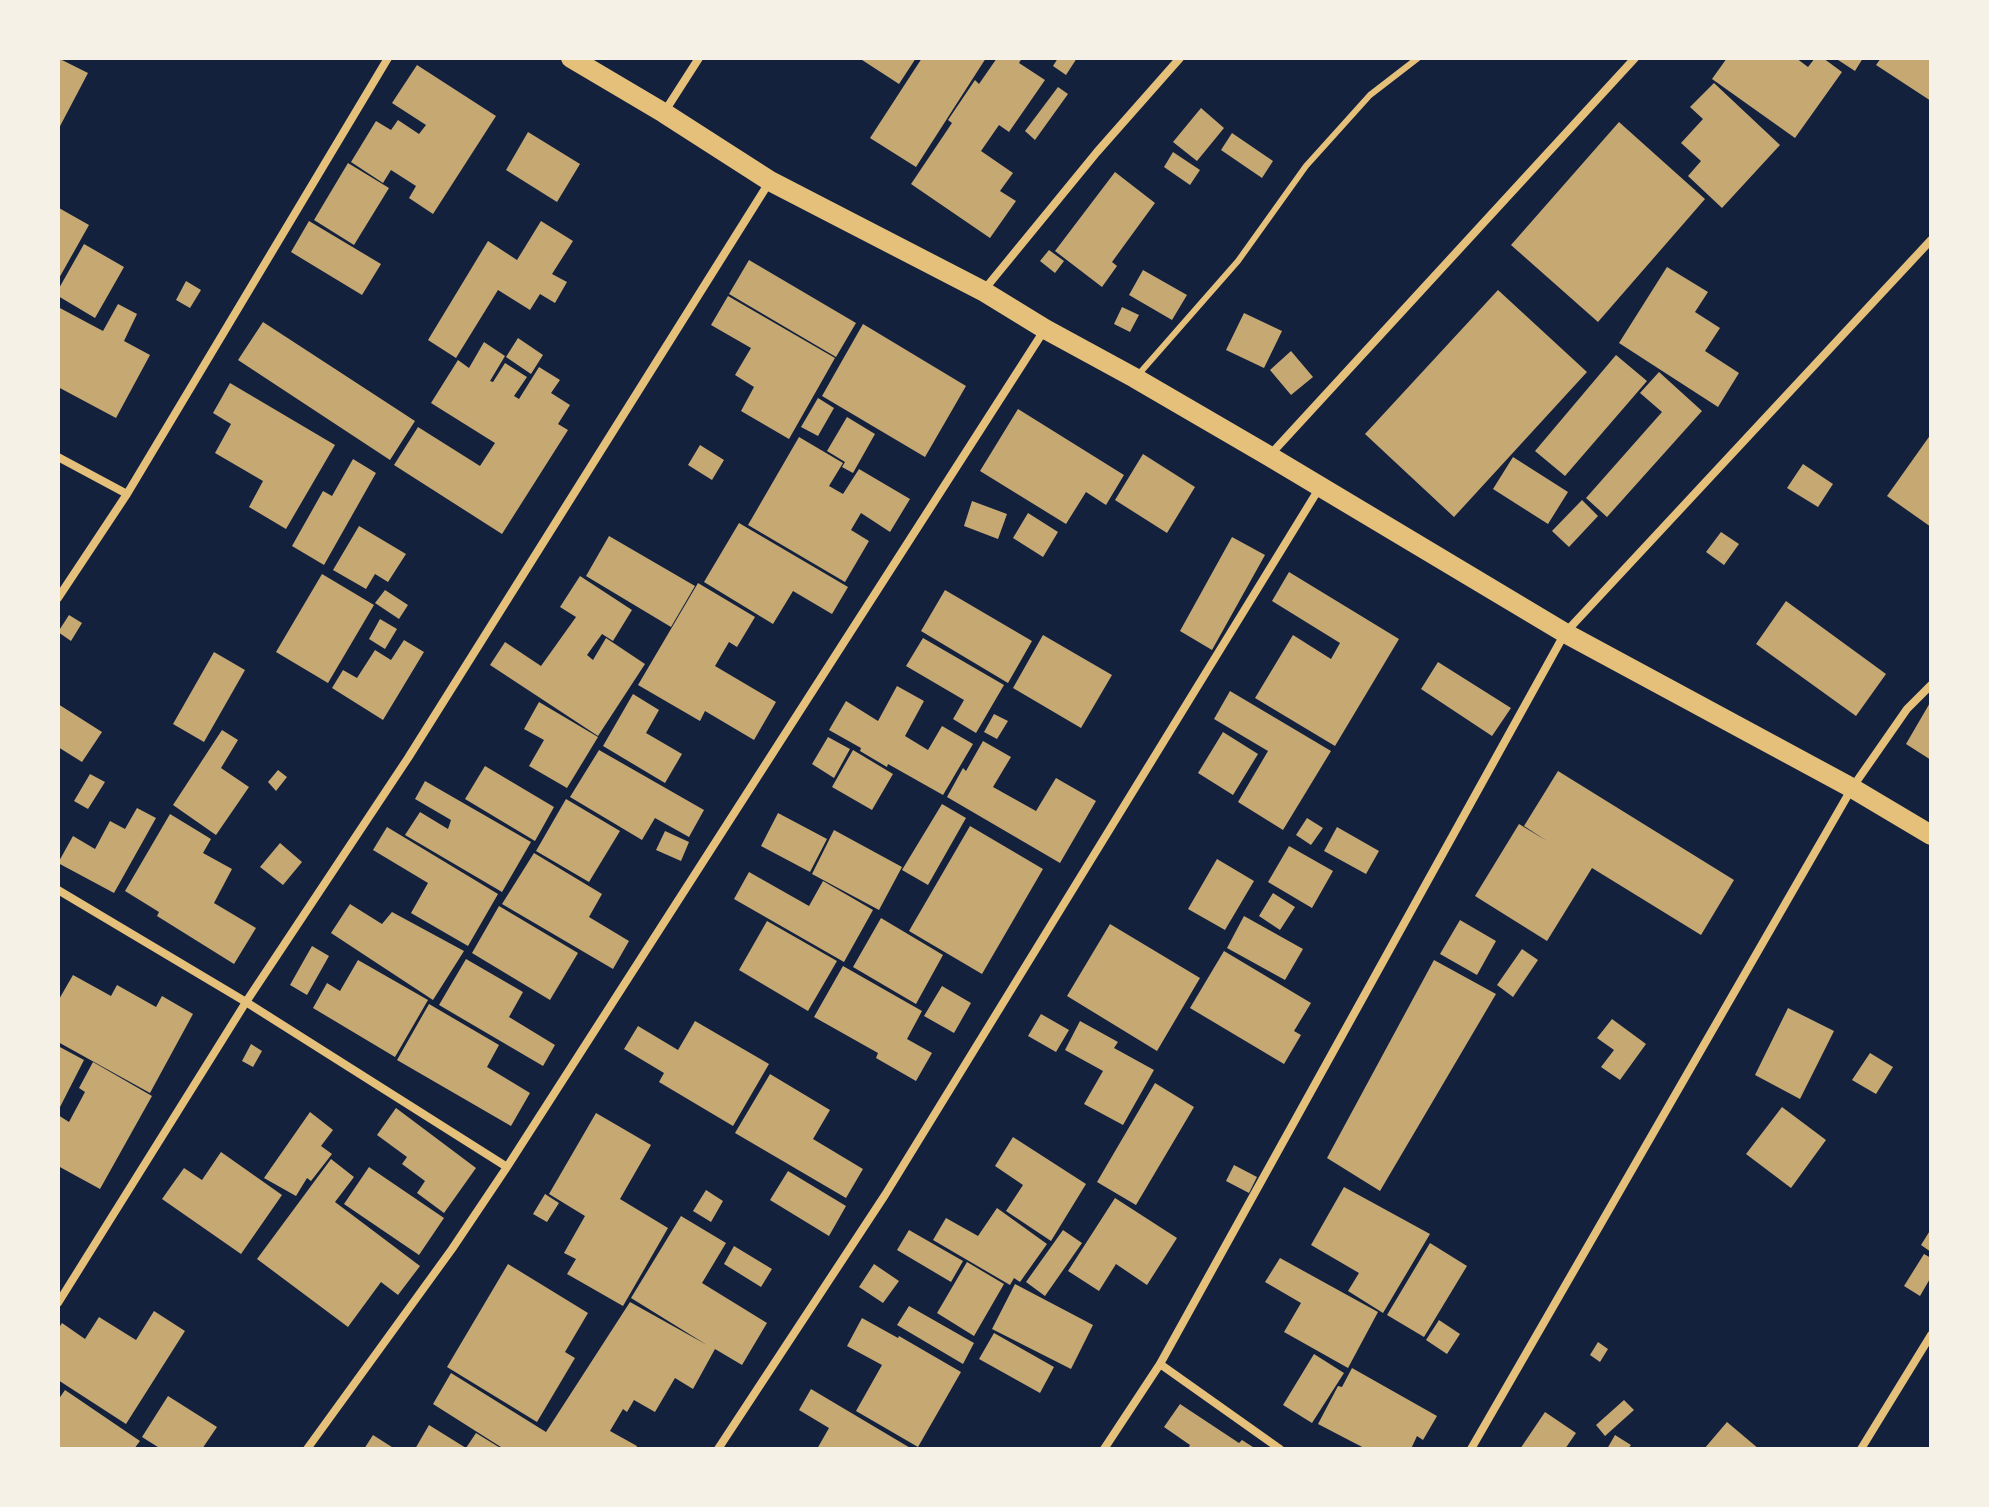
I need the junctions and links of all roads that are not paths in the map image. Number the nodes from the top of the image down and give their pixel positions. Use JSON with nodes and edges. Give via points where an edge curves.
{"nodes":[{"id":1,"x":388,"y":58,"type":"edge"},
{"id":2,"x":571,"y":58,"type":"edge"},
{"id":3,"x":699,"y":58,"type":"edge"},
{"id":4,"x":1180,"y":58,"type":"edge"},
{"id":5,"x":1418,"y":58,"type":"edge"},
{"id":6,"x":1635,"y":58,"type":"edge"},
{"id":7,"x":664,"y":113,"type":"junction"},
{"id":8,"x":770,"y":181,"type":"junction"},
{"id":9,"x":1931,"y":240,"type":"edge"},
{"id":10,"x":983,"y":291,"type":"junction"},
{"id":11,"x":1045,"y":329,"type":"junction"},
{"id":12,"x":1135,"y":378,"type":"junction"},
{"id":13,"x":1269,"y":456,"type":"junction"},
{"id":14,"x":58,"y":457,"type":"edge"},
{"id":15,"x":1320,"y":486,"type":"junction"},
{"id":16,"x":127,"y":494,"type":"junction"},
{"id":17,"x":58,"y":598,"type":"edge"},
{"id":18,"x":1565,"y":633,"type":"junction"},
{"id":19,"x":1931,"y":685,"type":"edge"},
{"id":20,"x":1852,"y":788,"type":"junction"},
{"id":21,"x":1931,"y":835,"type":"edge"},
{"id":22,"x":58,"y":890,"type":"edge"},
{"id":23,"x":246,"y":1002,"type":"junction"},
{"id":24,"x":507,"y":1167,"type":"junction"},
{"id":25,"x":58,"y":1303,"type":"edge"},
{"id":26,"x":1931,"y":1335,"type":"edge"},
{"id":27,"x":1160,"y":1364,"type":"junction"},
{"id":28,"x":307,"y":1449,"type":"edge"},
{"id":29,"x":718,"y":1449,"type":"edge"},
{"id":30,"x":1104,"y":1449,"type":"edge"},
{"id":31,"x":1280,"y":1449,"type":"edge"},
{"id":32,"x":1471,"y":1449,"type":"edge"},
{"id":33,"x":1861,"y":1449,"type":"edge"}],
"edges":[{"from":1,"to":16,"type":"street"},
{"from":2,"to":7,"type":"main road"},
{"from":3,"to":7,"type":"street"},
{"from":4,"to":10,"type":"street"},
{"from":5,"to":12,"type":"lane","via":[[1370,95],[1317,154],[1238,261]]},
{"from":6,"to":13,"type":"street"},
{"from":7,"to":8,"type":"main road"},
{"from":8,"to":10,"type":"main road"},
{"from":8,"to":23,"type":"street","via":[[408,758]]},
{"from":9,"to":18,"type":"street"},
{"from":10,"to":11,"type":"main road"},
{"from":11,"to":12,"type":"main road"},
{"from":11,"to":24,"type":"street"},
{"from":12,"to":13,"type":"main road"},
{"from":13,"to":15,"type":"main road"},
{"from":14,"to":16,"type":"street"},
{"from":15,"to":18,"type":"main road"},
{"from":15,"to":29,"type":"street","via":[[885,1195]]},
{"from":16,"to":17,"type":"street"},
{"from":18,"to":20,"type":"main road"},
{"from":18,"to":27,"type":"street"},
{"from":19,"to":20,"type":"street","via":[[1907,709]]},
{"from":20,"to":21,"type":"main road"},
{"from":20,"to":32,"type":"street"},
{"from":22,"to":23,"type":"street"},
{"from":23,"to":24,"type":"street"},
{"from":23,"to":25,"type":"street"},
{"from":24,"to":28,"type":"street"},
{"from":26,"to":33,"type":"street"},
{"from":27,"to":30,"type":"street"},
{"from":27,"to":31,"type":"street"}]}
